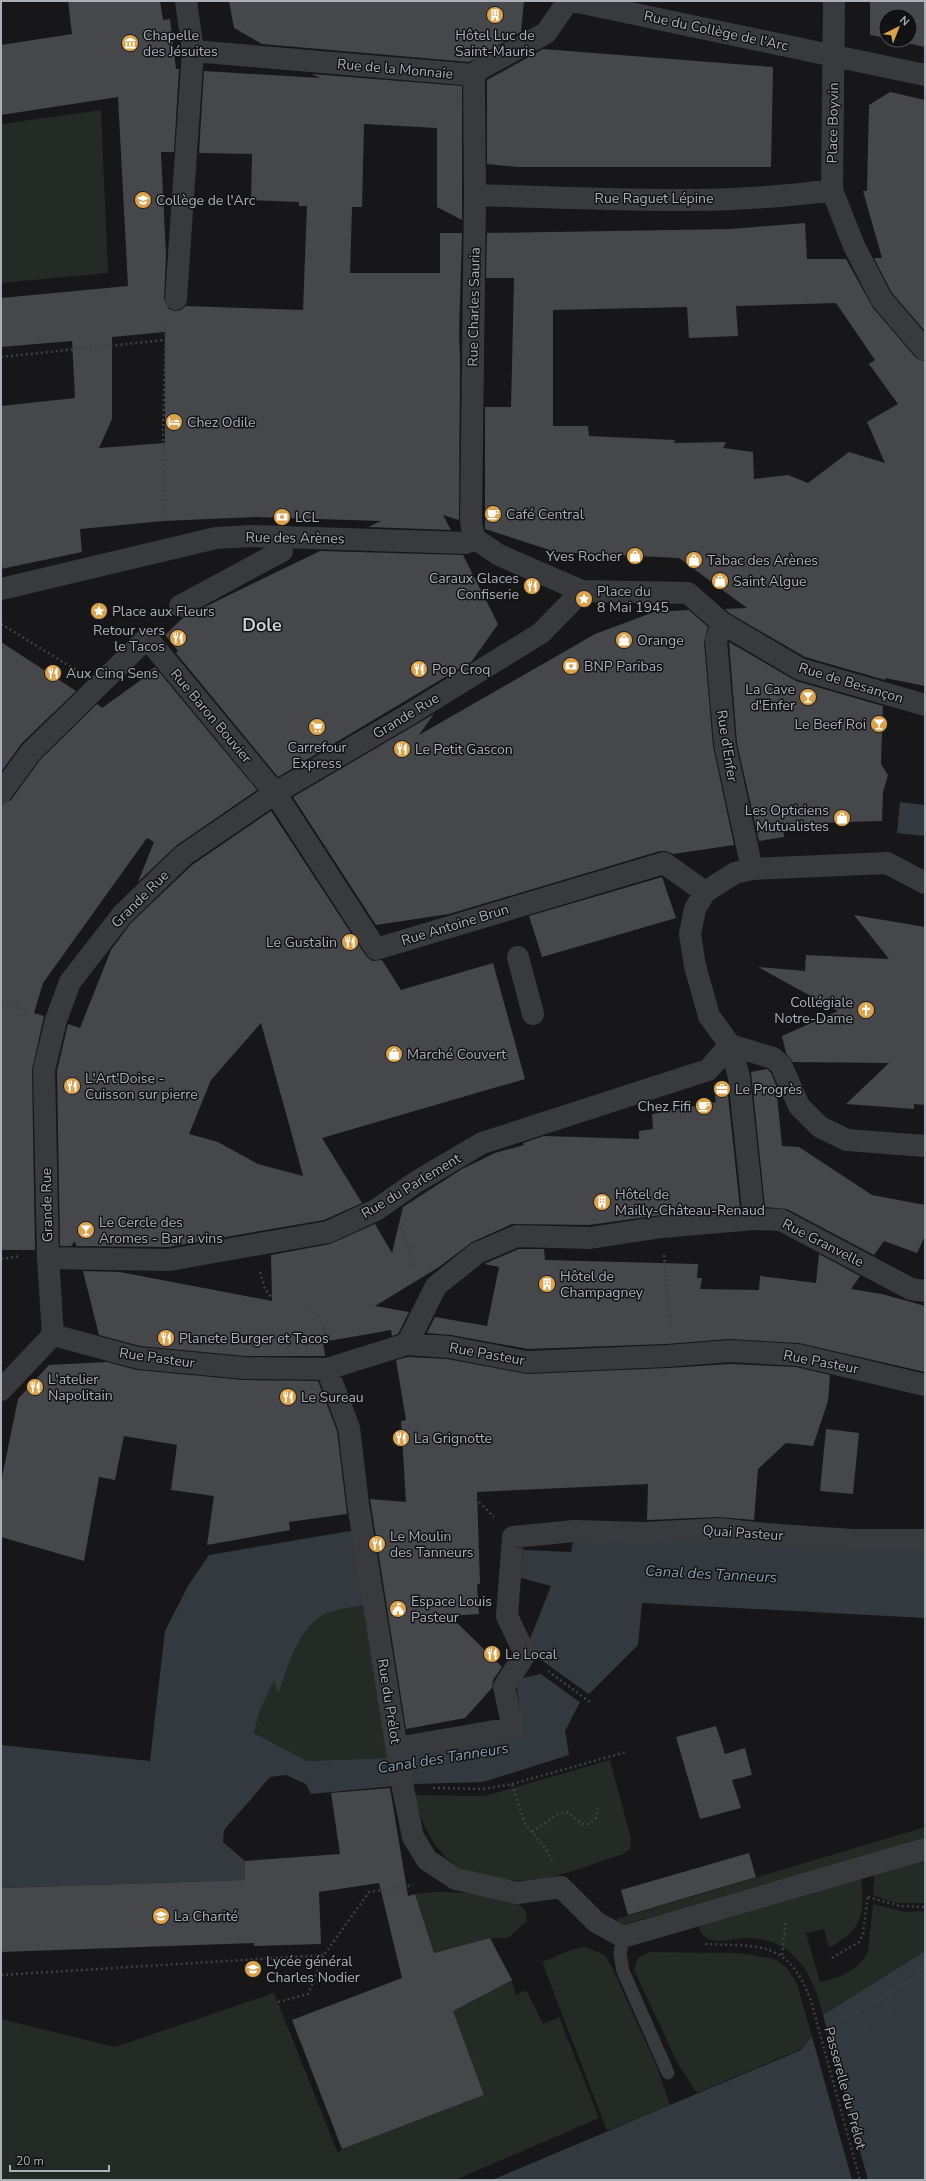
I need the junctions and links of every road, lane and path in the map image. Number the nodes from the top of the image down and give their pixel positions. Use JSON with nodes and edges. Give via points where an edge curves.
{"nodes":[{"id":1,"x":186,"y":1,"type":"edge"},
{"id":2,"x":568,"y":1,"type":"edge"},
{"id":3,"x":573,"y":1,"type":"edge"},
{"id":4,"x":834,"y":1,"type":"edge"},
{"id":5,"x":193,"y":51,"type":"junction"},
{"id":6,"x":835,"y":57,"type":"junction"},
{"id":7,"x":474,"y":75,"type":"junction"},
{"id":8,"x":925,"y":75,"type":"edge"},
{"id":9,"x":832,"y":190,"type":"junction"},
{"id":10,"x":475,"y":195,"type":"junction"},
{"id":11,"x":176,"y":299,"type":"joint"},
{"id":12,"x":165,"y":340,"type":"junction"},
{"id":13,"x":925,"y":350,"type":"edge"},
{"id":14,"x":1,"y":357,"type":"edge"},
{"id":15,"x":474,"y":538,"type":"junction"},
{"id":16,"x":166,"y":550,"type":"junction"},
{"id":17,"x":282,"y":551,"type":"dead end"},
{"id":18,"x":1,"y":589,"type":"edge"},
{"id":19,"x":582,"y":591,"type":"junction"},
{"id":20,"x":180,"y":606,"type":"dead end"},
{"id":21,"x":722,"y":623,"type":"junction"},
{"id":22,"x":1,"y":624,"type":"edge"},
{"id":23,"x":99,"y":686,"type":"junction"},
{"id":24,"x":925,"y":705,"type":"edge"},
{"id":25,"x":1,"y":793,"type":"edge"},
{"id":26,"x":275,"y":793,"type":"junction"},
{"id":27,"x":752,"y":869,"type":"junction"},
{"id":28,"x":925,"y":883,"type":"edge"},
{"id":29,"x":705,"y":892,"type":"junction"},
{"id":30,"x":518,"y":957,"type":"dead end"},
{"id":31,"x":533,"y":1014,"type":"dead end"},
{"id":32,"x":730,"y":1045,"type":"junction"},
{"id":33,"x":925,"y":1146,"type":"edge"},
{"id":34,"x":384,"y":1204,"type":"junction"},
{"id":35,"x":754,"y":1219,"type":"junction"},
{"id":36,"x":662,"y":1227,"type":"junction"},
{"id":37,"x":48,"y":1258,"type":"junction"},
{"id":38,"x":436,"y":1286,"type":"junction"},
{"id":39,"x":925,"y":1292,"type":"edge"},
{"id":40,"x":305,"y":1307,"type":"dead end"},
{"id":41,"x":670,"y":1334,"type":"dead end"},
{"id":42,"x":53,"y":1335,"type":"junction"},
{"id":43,"x":407,"y":1344,"type":"junction"},
{"id":44,"x":330,"y":1368,"type":"junction"},
{"id":45,"x":925,"y":1385,"type":"edge"},
{"id":46,"x":1,"y":1390,"type":"edge"},
{"id":47,"x":925,"y":1540,"type":"edge"},
{"id":48,"x":525,"y":1654,"type":"junction"},
{"id":49,"x":590,"y":1702,"type":"dead end"},
{"id":50,"x":408,"y":1746,"type":"dead end"},
{"id":51,"x":626,"y":1752,"type":"dead end"},
{"id":52,"x":512,"y":1784,"type":"junction"},
{"id":53,"x":430,"y":1788,"type":"dead end"},
{"id":54,"x":598,"y":1808,"type":"dead end"},
{"id":55,"x":532,"y":1832,"type":"junction"},
{"id":56,"x":925,"y":1849,"type":"edge"},
{"id":57,"x":867,"y":1866,"type":"junction"},
{"id":58,"x":456,"y":1879,"type":"junction"},
{"id":59,"x":561,"y":1887,"type":"junction"},
{"id":60,"x":790,"y":1888,"type":"junction"},
{"id":61,"x":868,"y":1897,"type":"junction"},
{"id":62,"x":925,"y":1907,"type":"edge"},
{"id":63,"x":623,"y":1937,"type":"junction"},
{"id":64,"x":700,"y":1944,"type":"dead end"},
{"id":65,"x":324,"y":1955,"type":"junction"},
{"id":66,"x":782,"y":1955,"type":"junction"},
{"id":67,"x":832,"y":1958,"type":"dead end"},
{"id":68,"x":925,"y":1972,"type":"edge"},
{"id":69,"x":1,"y":1975,"type":"edge"},
{"id":70,"x":882,"y":1997,"type":"junction"},
{"id":71,"x":278,"y":2002,"type":"dead end"},
{"id":72,"x":857,"y":2012,"type":"junction"},
{"id":73,"x":845,"y":2019,"type":"dead end"},
{"id":74,"x":895,"y":2020,"type":"dead end"},
{"id":75,"x":868,"y":2031,"type":"dead end"},
{"id":76,"x":668,"y":2073,"type":"dead end"},
{"id":77,"x":860,"y":2180,"type":"edge"}],
"edges":[{"from":1,"to":5,"type":"street"},
{"from":2,"to":7,"type":"street","via":[[546,33],[481,68]]},
{"from":3,"to":6,"type":"street","name":"Rue du Collège de l'Arc"},
{"from":4,"to":6,"type":"street","name":"Place Boyvin"},
{"from":5,"to":7,"type":"street","name":"Rue de la Monnaie"},
{"from":5,"to":11,"type":"street"},
{"from":6,"to":8,"type":"street","name":"Rue du Collège de l'Arc"},
{"from":6,"to":9,"type":"street","name":"Place Boyvin"},
{"from":7,"to":10,"type":"street","name":"Rue Charles Sauria"},
{"from":9,"to":10,"type":"street","name":"Rue Raguet Lépine","via":[[803,194],[680,200]]},
{"from":9,"to":13,"type":"street","via":[[854,246],[882,300]]},
{"from":10,"to":15,"type":"street","name":"Rue Charles Sauria","via":[[471,522]]},
{"from":11,"to":12,"type":"path","via":[[167,304]]},
{"from":12,"to":14,"type":"path"},
{"from":12,"to":16,"type":"path","via":[[163,430]]},
{"from":15,"to":16,"type":"street","name":"Rue des Arènes","via":[[466,543],[250,536],[216,538]]},
{"from":15,"to":19,"type":"street","via":[[499,555]]},
{"from":16,"to":18,"type":"street","name":"Rue des Arènes"},
{"from":17,"to":20,"type":"street"},
{"from":19,"to":21,"type":"street","name":"Rue de Besançon","via":[[688,593]]},
{"from":19,"to":26,"type":"street","name":"Grande Rue","via":[[541,633]]},
{"from":21,"to":24,"type":"street","name":"Rue de Besançon","via":[[800,669]]},
{"from":21,"to":27,"type":"street","name":"Rue d'Enfer","via":[[716,641],[725,745]]},
{"from":22,"to":23,"type":"path"},
{"from":23,"to":25,"type":"street","via":[[31,752]]},
{"from":23,"to":26,"type":"street","name":"Rue Baron Bouvier","via":[[147,638]]},
{"from":26,"to":29,"type":"street","name":"Rue Antoine Brun","via":[[376,949],[664,863]]},
{"from":26,"to":37,"type":"street","name":"Grande Rue","via":[[184,855],[122,915],[70,982],[56,1020],[44,1070]]},
{"from":27,"to":28,"type":"street","via":[[887,863]]},
{"from":27,"to":29,"type":"street","via":[[735,873]]},
{"from":29,"to":32,"type":"street","via":[[695,909],[690,934],[695,966],[710,1016]]},
{"from":30,"to":31,"type":"street"},
{"from":32,"to":33,"type":"street","via":[[773,1058],[782,1065],[799,1106],[820,1128],[847,1140]]},
{"from":32,"to":34,"type":"street","name":"Rue du Parlement","via":[[708,1070],[482,1143]]},
{"from":32,"to":35,"type":"street","via":[[739,1077]]},
{"from":34,"to":37,"type":"street","name":"Rue du Parlement","via":[[328,1232],[169,1260]]},
{"from":34,"to":38,"type":"path","via":[[397,1217],[419,1272]]},
{"from":35,"to":36,"type":"street","name":"Rue Granvelle"},
{"from":35,"to":39,"type":"street","name":"Rue Granvelle","via":[[781,1220],[911,1289]]},
{"from":36,"to":38,"type":"street","name":"Rue Granvelle","via":[[590,1238],[517,1236],[477,1253]]},
{"from":36,"to":41,"type":"path"},
{"from":37,"to":42,"type":"street","name":"Grande Rue"},
{"from":38,"to":43,"type":"street","name":"Rue Granvelle"},
{"from":40,"to":44,"type":"path","via":[[318,1314],[323,1323]]},
{"from":42,"to":44,"type":"street","name":"Rue Pasteur","via":[[138,1358],[245,1368]]},
{"from":42,"to":46,"type":"street"},
{"from":43,"to":44,"type":"street","name":"Rue Pasteur"},
{"from":43,"to":45,"type":"street","name":"Rue Pasteur","via":[[449,1347],[527,1362],[730,1351],[798,1355]]},
{"from":44,"to":58,"type":"street","name":"Rue du Prélot","via":[[349,1428],[358,1508],[402,1788],[413,1837],[427,1860]]},
{"from":47,"to":48,"type":"street","name":"Quai Pasteur","via":[[852,1540],[720,1529],[574,1531],[513,1537],[507,1616]]},
{"from":48,"to":49,"type":"path"},
{"from":48,"to":50,"type":"street","via":[[504,1687],[513,1728]]},
{"from":51,"to":52,"type":"path"},
{"from":52,"to":53,"type":"path","via":[[483,1790]]},
{"from":52,"to":55,"type":"path","via":[[525,1824]]},
{"from":54,"to":55,"type":"path","via":[[596,1818],[590,1824],[582,1824],[567,1812],[558,1814]]},
{"from":55,"to":59,"type":"path","via":[[551,1859]]},
{"from":56,"to":57,"type":"street"},
{"from":57,"to":60,"type":"street"},
{"from":57,"to":61,"type":"path"},
{"from":58,"to":59,"type":"street","name":"Rue du Prélot","via":[[517,1893]]},
{"from":58,"to":65,"type":"path","via":[[369,1892]]},
{"from":59,"to":63,"type":"street","via":[[596,1922]]},
{"from":60,"to":63,"type":"street"},
{"from":60,"to":66,"type":"path"},
{"from":61,"to":62,"type":"path","via":[[900,1906]]},
{"from":61,"to":67,"type":"path","via":[[859,1942]]},
{"from":63,"to":76,"type":"lane","via":[[620,1954],[623,1971]]},
{"from":64,"to":66,"type":"path","via":[[759,1946]]},
{"from":65,"to":69,"type":"path"},
{"from":65,"to":71,"type":"path","via":[[308,1994]]},
{"from":66,"to":77,"type":"path","name":"Passerelle du Prélot","via":[[801,1978],[811,2001]]},
{"from":68,"to":70,"type":"path"},
{"from":70,"to":72,"type":"path"},
{"from":70,"to":74,"type":"path"},
{"from":72,"to":73,"type":"path"},
{"from":72,"to":75,"type":"path"}]}
